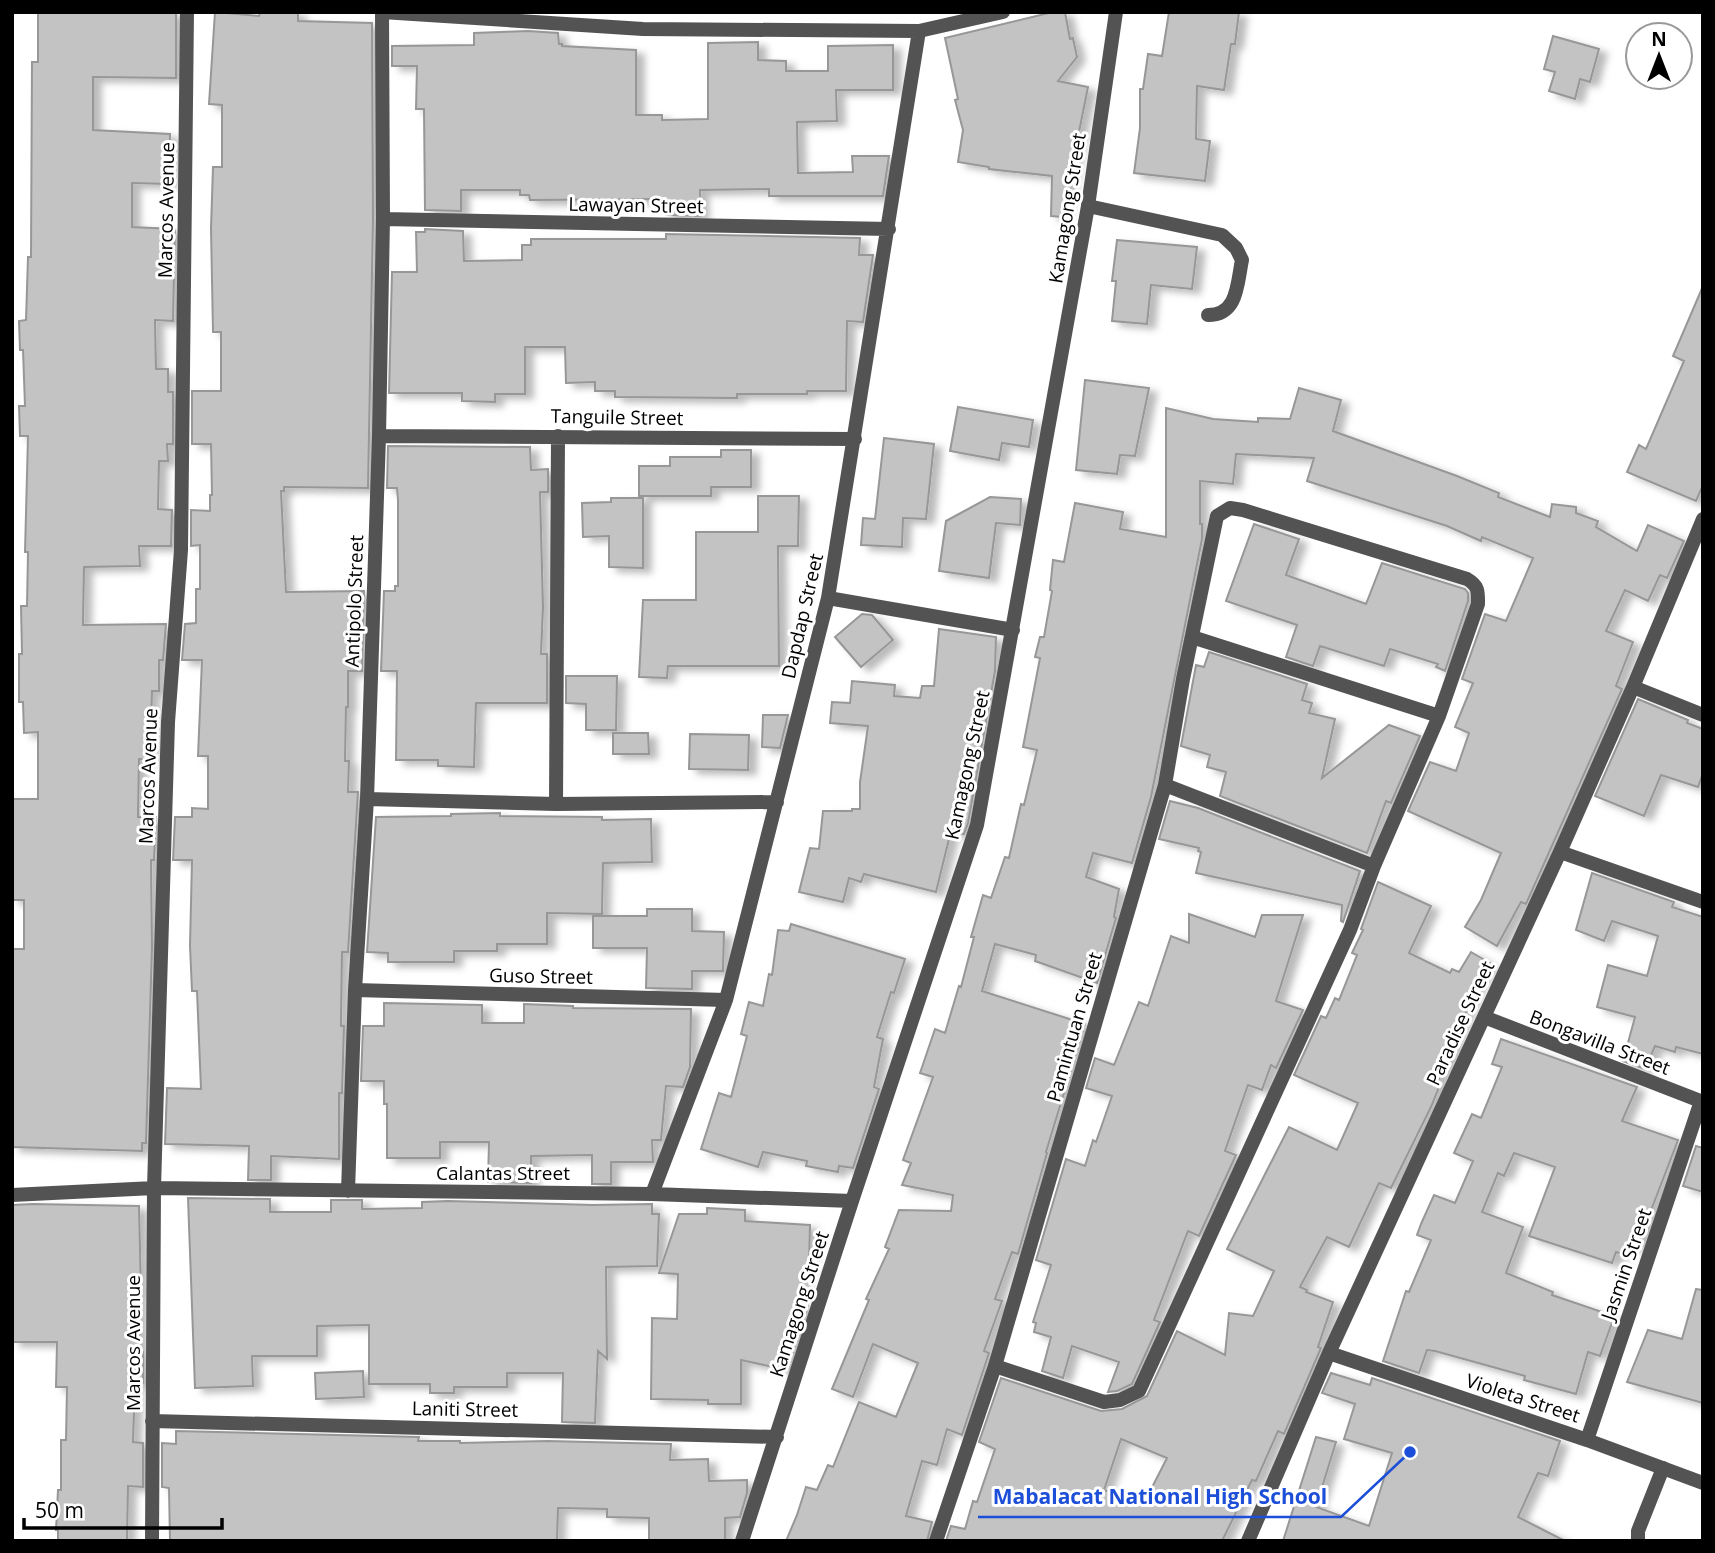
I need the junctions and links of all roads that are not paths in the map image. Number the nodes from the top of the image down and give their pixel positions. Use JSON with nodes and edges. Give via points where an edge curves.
{"nodes":[{"id":1,"x":187,"y":12,"type":"edge"},
{"id":2,"x":382,"y":12,"type":"edge"},
{"id":3,"x":1003,"y":12,"type":"edge"},
{"id":4,"x":1116,"y":12,"type":"edge"},
{"id":5,"x":919,"y":31,"type":"junction"},
{"id":6,"x":1088,"y":206,"type":"junction"},
{"id":7,"x":383,"y":219,"type":"junction"},
{"id":8,"x":889,"y":229,"type":"junction"},
{"id":9,"x":1208,"y":315,"type":"dead end"},
{"id":10,"x":379,"y":436,"type":"junction"},
{"id":11,"x":558,"y":436,"type":"junction"},
{"id":12,"x":855,"y":439,"type":"junction"},
{"id":13,"x":1701,"y":528,"type":"edge"},
{"id":14,"x":828,"y":598,"type":"junction"},
{"id":15,"x":1013,"y":630,"type":"junction"},
{"id":16,"x":1192,"y":636,"type":"junction"},
{"id":17,"x":1633,"y":688,"type":"junction"},
{"id":18,"x":1703,"y":715,"type":"edge"},
{"id":19,"x":1439,"y":716,"type":"junction"},
{"id":20,"x":1165,"y":785,"type":"junction"},
{"id":21,"x":366,"y":799,"type":"junction"},
{"id":22,"x":777,"y":802,"type":"junction"},
{"id":23,"x":556,"y":804,"type":"junction"},
{"id":24,"x":1560,"y":852,"type":"junction"},
{"id":25,"x":1374,"y":866,"type":"junction"},
{"id":26,"x":1703,"y":902,"type":"edge"},
{"id":27,"x":355,"y":990,"type":"junction"},
{"id":28,"x":726,"y":1000,"type":"junction"},
{"id":29,"x":1484,"y":1017,"type":"junction"},
{"id":30,"x":1702,"y":1101,"type":"edge"},
{"id":31,"x":154,"y":1188,"type":"junction"},
{"id":32,"x":348,"y":1191,"type":"junction"},
{"id":33,"x":652,"y":1194,"type":"junction"},
{"id":34,"x":12,"y":1195,"type":"edge"},
{"id":35,"x":852,"y":1201,"type":"junction"},
{"id":36,"x":1329,"y":1353,"type":"junction"},
{"id":37,"x":995,"y":1366,"type":"junction"},
{"id":38,"x":152,"y":1421,"type":"junction"},
{"id":39,"x":776,"y":1437,"type":"junction"},
{"id":40,"x":1587,"y":1440,"type":"junction"},
{"id":41,"x":1664,"y":1468,"type":"junction"},
{"id":42,"x":1703,"y":1483,"type":"edge"},
{"id":43,"x":152,"y":1541,"type":"edge"},
{"id":44,"x":742,"y":1541,"type":"edge"},
{"id":45,"x":936,"y":1541,"type":"edge"},
{"id":46,"x":1248,"y":1541,"type":"edge"},
{"id":47,"x":1638,"y":1541,"type":"edge"}],
"edges":[{"from":1,"to":31,"type":"street","name":"Marcos Avenue","via":[[181,550],[168,722]]},
{"from":2,"to":5,"type":"street","via":[[643,29]]},
{"from":2,"to":7,"type":"street","name":"Antipolo Street"},
{"from":3,"to":5,"type":"street"},
{"from":4,"to":6,"type":"street","name":"Kamagong Street"},
{"from":5,"to":8,"type":"street","name":"Dapdap Street"},
{"from":6,"to":9,"type":"street","via":[[1222,235],[1242,260],[1231,306],[1220,315]]},
{"from":6,"to":15,"type":"street","name":"Kamagong Street"},
{"from":7,"to":8,"type":"street","name":"Lawayan Street"},
{"from":7,"to":10,"type":"street","name":"Antipolo Street"},
{"from":8,"to":12,"type":"street","name":"Dapdap Street"},
{"from":10,"to":11,"type":"street","name":"Tanguile Street"},
{"from":10,"to":21,"type":"street","name":"Antipolo Street"},
{"from":11,"to":12,"type":"street","name":"Tanguile Street"},
{"from":11,"to":23,"type":"street"},
{"from":12,"to":14,"type":"street","name":"Dapdap Street"},
{"from":13,"to":17,"type":"street","name":"Paradise Street"},
{"from":14,"to":15,"type":"street"},
{"from":14,"to":22,"type":"street","name":"Dapdap Street"},
{"from":15,"to":35,"type":"street","name":"Kamagong Street","via":[[977,825]]},
{"from":16,"to":19,"type":"street"},
{"from":16,"to":19,"type":"street","name":"Pamintuan Street","via":[[1217,516],[1230,508],[1467,579],[1475,584],[1478,604]]},
{"from":16,"to":20,"type":"street","name":"Pamintuan Street"},
{"from":17,"to":18,"type":"street"},
{"from":17,"to":24,"type":"street","name":"Paradise Street"},
{"from":19,"to":25,"type":"street"},
{"from":20,"to":25,"type":"street"},
{"from":20,"to":37,"type":"street","name":"Pamintuan Street"},
{"from":21,"to":23,"type":"street"},
{"from":21,"to":27,"type":"street","name":"Antipolo Street"},
{"from":22,"to":23,"type":"street"},
{"from":22,"to":28,"type":"street","name":"Dapdap Street"},
{"from":24,"to":26,"type":"street"},
{"from":24,"to":29,"type":"street","name":"Paradise Street"},
{"from":25,"to":37,"type":"street","via":[[1350,930],[1139,1391],[1120,1401],[1104,1402]]},
{"from":27,"to":28,"type":"street","name":"Guso Street"},
{"from":27,"to":32,"type":"street","name":"Antipolo Street"},
{"from":28,"to":33,"type":"street","name":"Dapdap Street"},
{"from":29,"to":30,"type":"street","name":"Bongavilla Street"},
{"from":29,"to":36,"type":"street","name":"Paradise Street"},
{"from":30,"to":40,"type":"street","name":"Jasmin Street"},
{"from":31,"to":32,"type":"street","name":"Calantas Street"},
{"from":31,"to":34,"type":"street","name":"Calantas Street"},
{"from":31,"to":38,"type":"street","name":"Marcos Avenue"},
{"from":32,"to":33,"type":"street","name":"Calantas Street"},
{"from":33,"to":35,"type":"street","name":"Calantas Street"},
{"from":35,"to":39,"type":"street","name":"Kamagong Street"},
{"from":36,"to":40,"type":"street","name":"Violeta Street"},
{"from":36,"to":46,"type":"street","name":"Paradise Street"},
{"from":37,"to":45,"type":"street","name":"Pamintuan Street"},
{"from":38,"to":39,"type":"street","name":"Laniti Street"},
{"from":38,"to":43,"type":"street","name":"Marcos Avenue"},
{"from":39,"to":44,"type":"street","name":"Kamagong Street"},
{"from":40,"to":41,"type":"street","name":"Violeta Street"},
{"from":41,"to":42,"type":"street","name":"Violeta Street"},
{"from":41,"to":47,"type":"street"}]}
